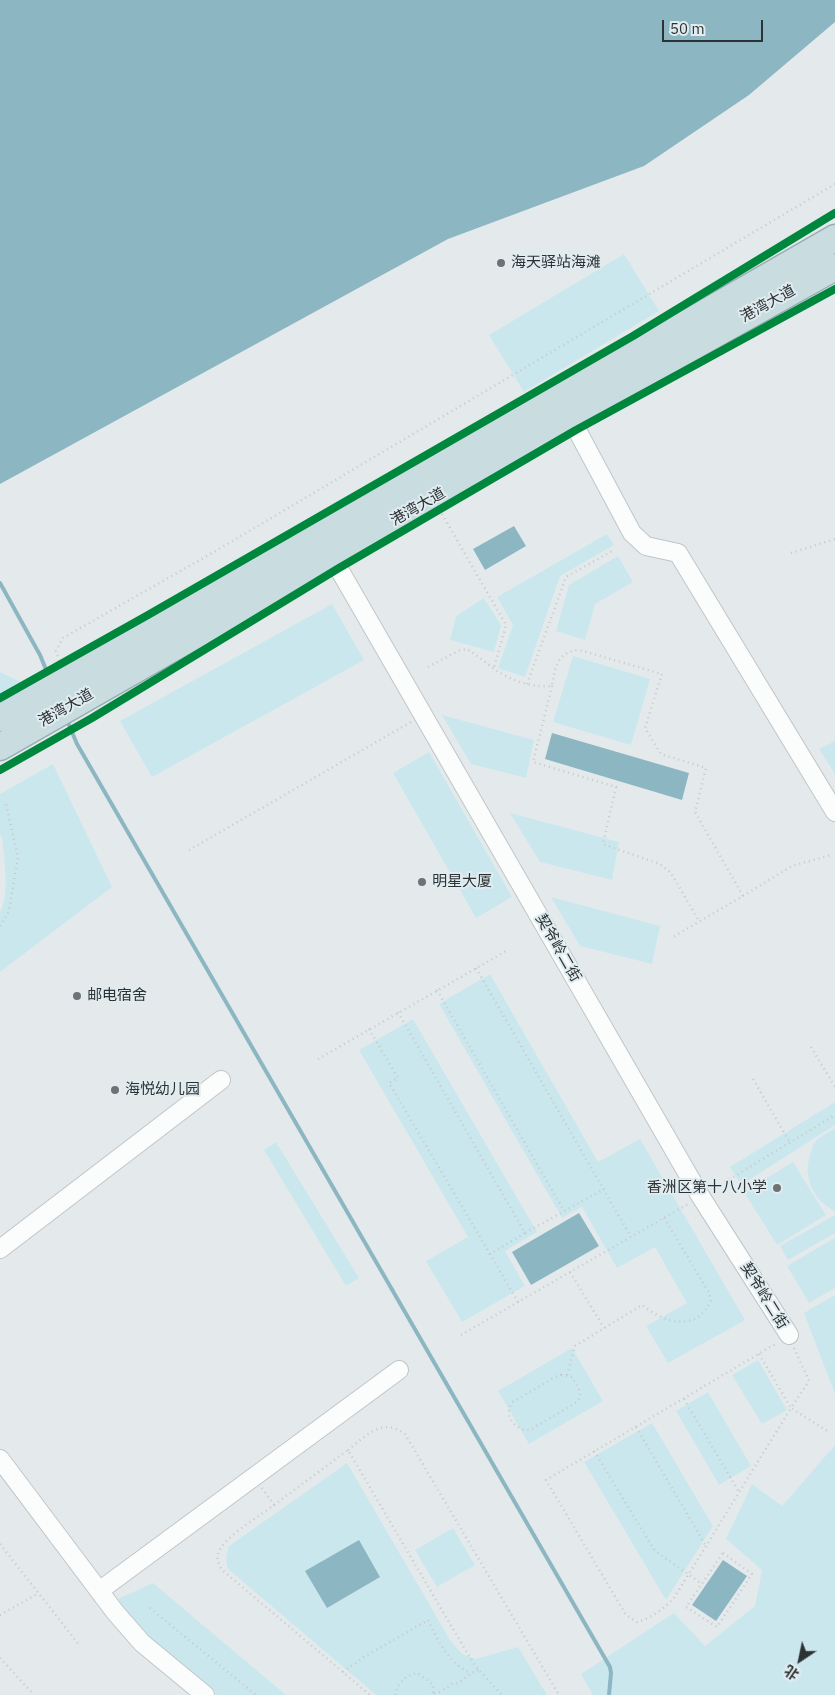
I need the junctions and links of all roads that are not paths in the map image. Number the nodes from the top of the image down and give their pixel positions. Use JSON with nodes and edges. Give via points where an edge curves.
{"nodes":[{"id":1,"x":835,"y":238,"type":"edge"},
{"id":2,"x":835,"y":267,"type":"edge"},
{"id":3,"x":570,"y":418,"type":"junction"},
{"id":4,"x":332,"y":557,"type":"junction"},
{"id":5,"x":67,"y":674,"type":"junction"},
{"id":6,"x":40,"y":709,"type":"junction"},
{"id":7,"x":0,"y":718,"type":"edge"},
{"id":8,"x":0,"y":747,"type":"edge"},
{"id":9,"x":835,"y":812,"type":"edge"},
{"id":10,"x":221,"y":1080,"type":"dead end"},
{"id":11,"x":0,"y":1249,"type":"edge"},
{"id":12,"x":789,"y":1335,"type":"road end"},
{"id":13,"x":399,"y":1370,"type":"dead end"},
{"id":14,"x":0,"y":1459,"type":"edge"},
{"id":15,"x":99,"y":1591,"type":"junction"},
{"id":16,"x":205,"y":1695,"type":"edge"}],
"edges":[{"from":1,"to":5,"type":"highway","name":"港湾大道"},
{"from":2,"to":3,"type":"highway","name":"港湾大道"},
{"from":3,"to":4,"type":"highway","name":"港湾大道"},
{"from":3,"to":9,"type":"street","via":[[632,533],[646,546],[678,553]]},
{"from":4,"to":5,"type":"highway","name":"港湾大道"},
{"from":4,"to":12,"type":"street","name":"契爷岭二街","via":[[701,1197]]},
{"from":5,"to":6,"type":"highway","name":"港湾大道"},
{"from":6,"to":7,"type":"highway","name":"港湾大道"},
{"from":6,"to":8,"type":"highway","name":"港湾大道"},
{"from":10,"to":11,"type":"street"},
{"from":13,"to":15,"type":"street"},
{"from":14,"to":15,"type":"street"},
{"from":15,"to":16,"type":"street","via":[[142,1643]]}]}
